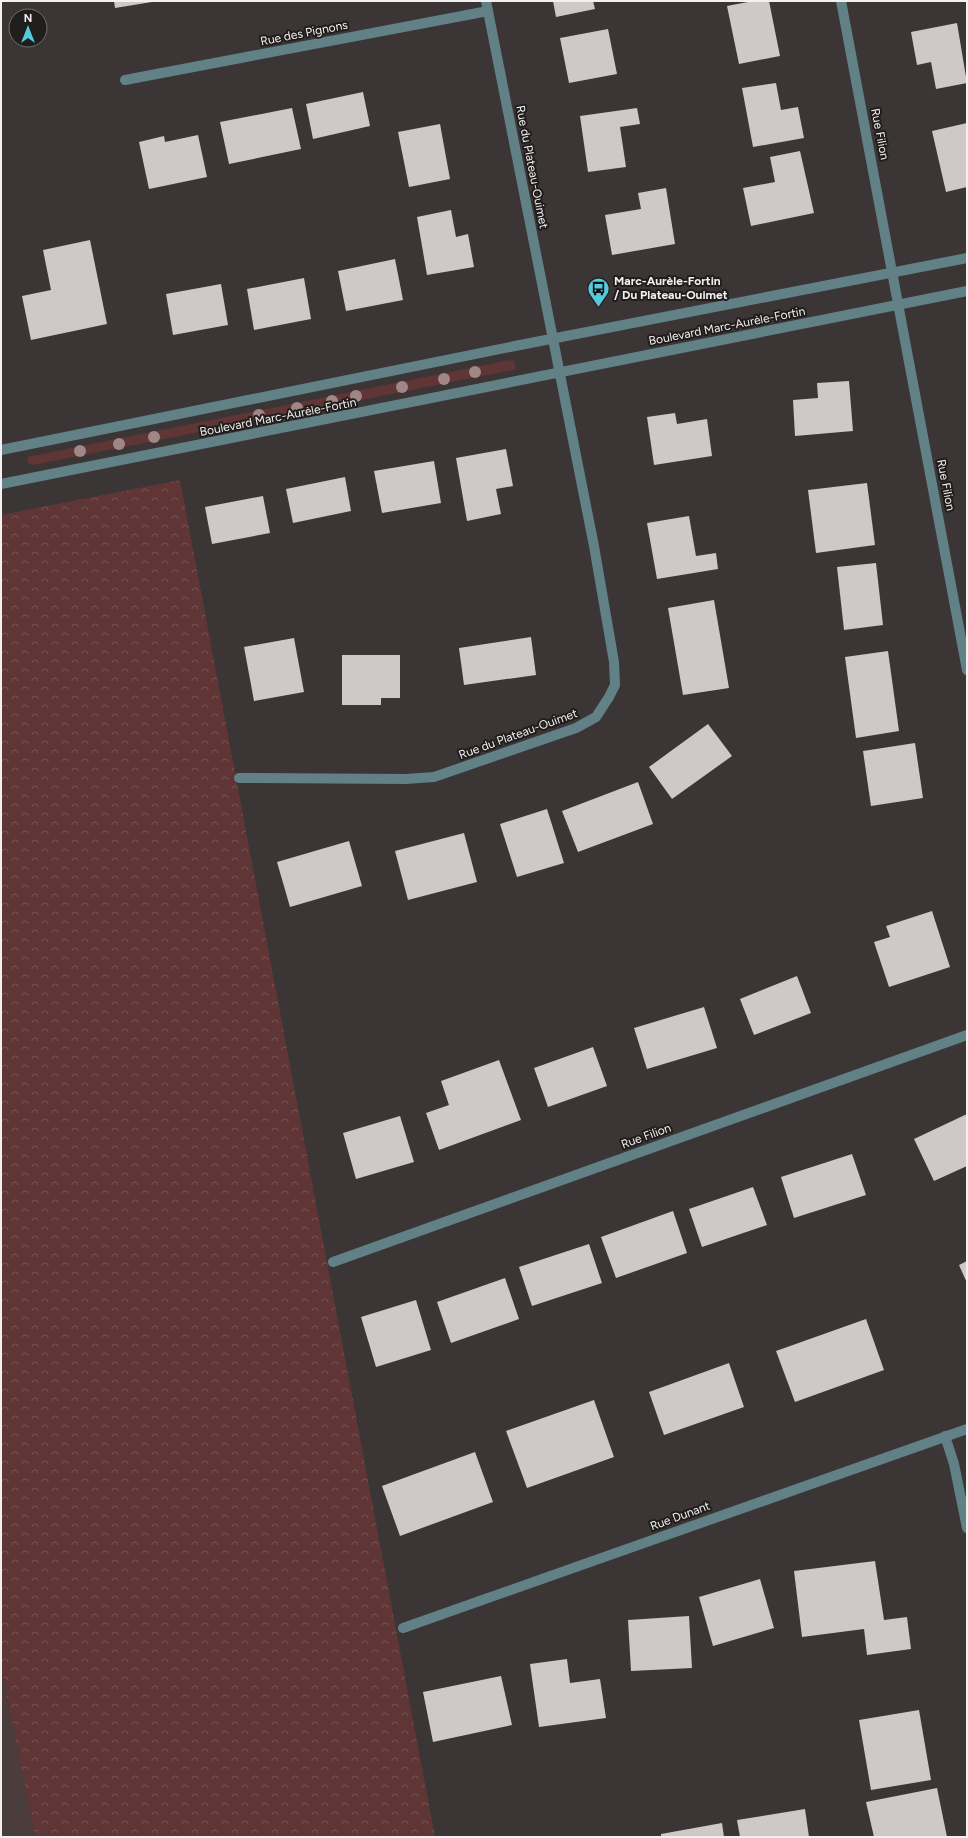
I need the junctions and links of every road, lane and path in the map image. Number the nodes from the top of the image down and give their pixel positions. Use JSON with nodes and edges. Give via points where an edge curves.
{"nodes":[{"id":1,"x":486,"y":1,"type":"edge"},
{"id":2,"x":841,"y":1,"type":"edge"},
{"id":3,"x":488,"y":11,"type":"junction"},
{"id":4,"x":125,"y":80,"type":"dead end"},
{"id":5,"x":967,"y":258,"type":"edge"},
{"id":6,"x":893,"y":273,"type":"junction"},
{"id":7,"x":967,"y":291,"type":"edge"},
{"id":8,"x":899,"y":304,"type":"junction"},
{"id":9,"x":552,"y":338,"type":"junction"},
{"id":10,"x":559,"y":374,"type":"junction"},
{"id":11,"x":1,"y":450,"type":"edge"},
{"id":12,"x":1,"y":484,"type":"edge"},
{"id":13,"x":967,"y":670,"type":"edge"},
{"id":14,"x":239,"y":778,"type":"dead end"},
{"id":15,"x":967,"y":1036,"type":"edge"},
{"id":16,"x":333,"y":1262,"type":"dead end"},
{"id":17,"x":967,"y":1429,"type":"edge"},
{"id":18,"x":945,"y":1436,"type":"junction"},
{"id":19,"x":967,"y":1528,"type":"edge"},
{"id":20,"x":403,"y":1628,"type":"dead end"}],
"edges":[{"from":1,"to":3,"type":"street","name":"Rue du Plateau-Ouimet"},
{"from":2,"to":6,"type":"street","name":"Rue Filion"},
{"from":3,"to":4,"type":"street","name":"Rue des Pignons"},
{"from":3,"to":9,"type":"street","name":"Rue du Plateau-Ouimet"},
{"from":5,"to":6,"type":"street","name":"Boulevard Marc-Aurèle-Fortin"},
{"from":6,"to":8,"type":"street"},
{"from":6,"to":9,"type":"street","name":"Boulevard Marc-Aurèle-Fortin"},
{"from":7,"to":8,"type":"street","name":"Boulevard Marc-Aurèle-Fortin"},
{"from":8,"to":10,"type":"street","name":"Boulevard Marc-Aurèle-Fortin"},
{"from":8,"to":13,"type":"street","name":"Rue Filion"},
{"from":9,"to":10,"type":"street"},
{"from":9,"to":11,"type":"street","name":"Boulevard Marc-Aurèle-Fortin"},
{"from":10,"to":12,"type":"street","name":"Boulevard Marc-Aurèle-Fortin"},
{"from":10,"to":14,"type":"street","name":"Rue du Plateau-Ouimet","via":[[594,546],[615,674],[615,685],[596,717],[576,728],[434,777]]},
{"from":15,"to":16,"type":"street","name":"Rue Filion"},
{"from":17,"to":18,"type":"street","name":"Rue Dunant"},
{"from":18,"to":19,"type":"street","via":[[956,1471]]},
{"from":18,"to":20,"type":"street","name":"Rue Dunant"}]}
